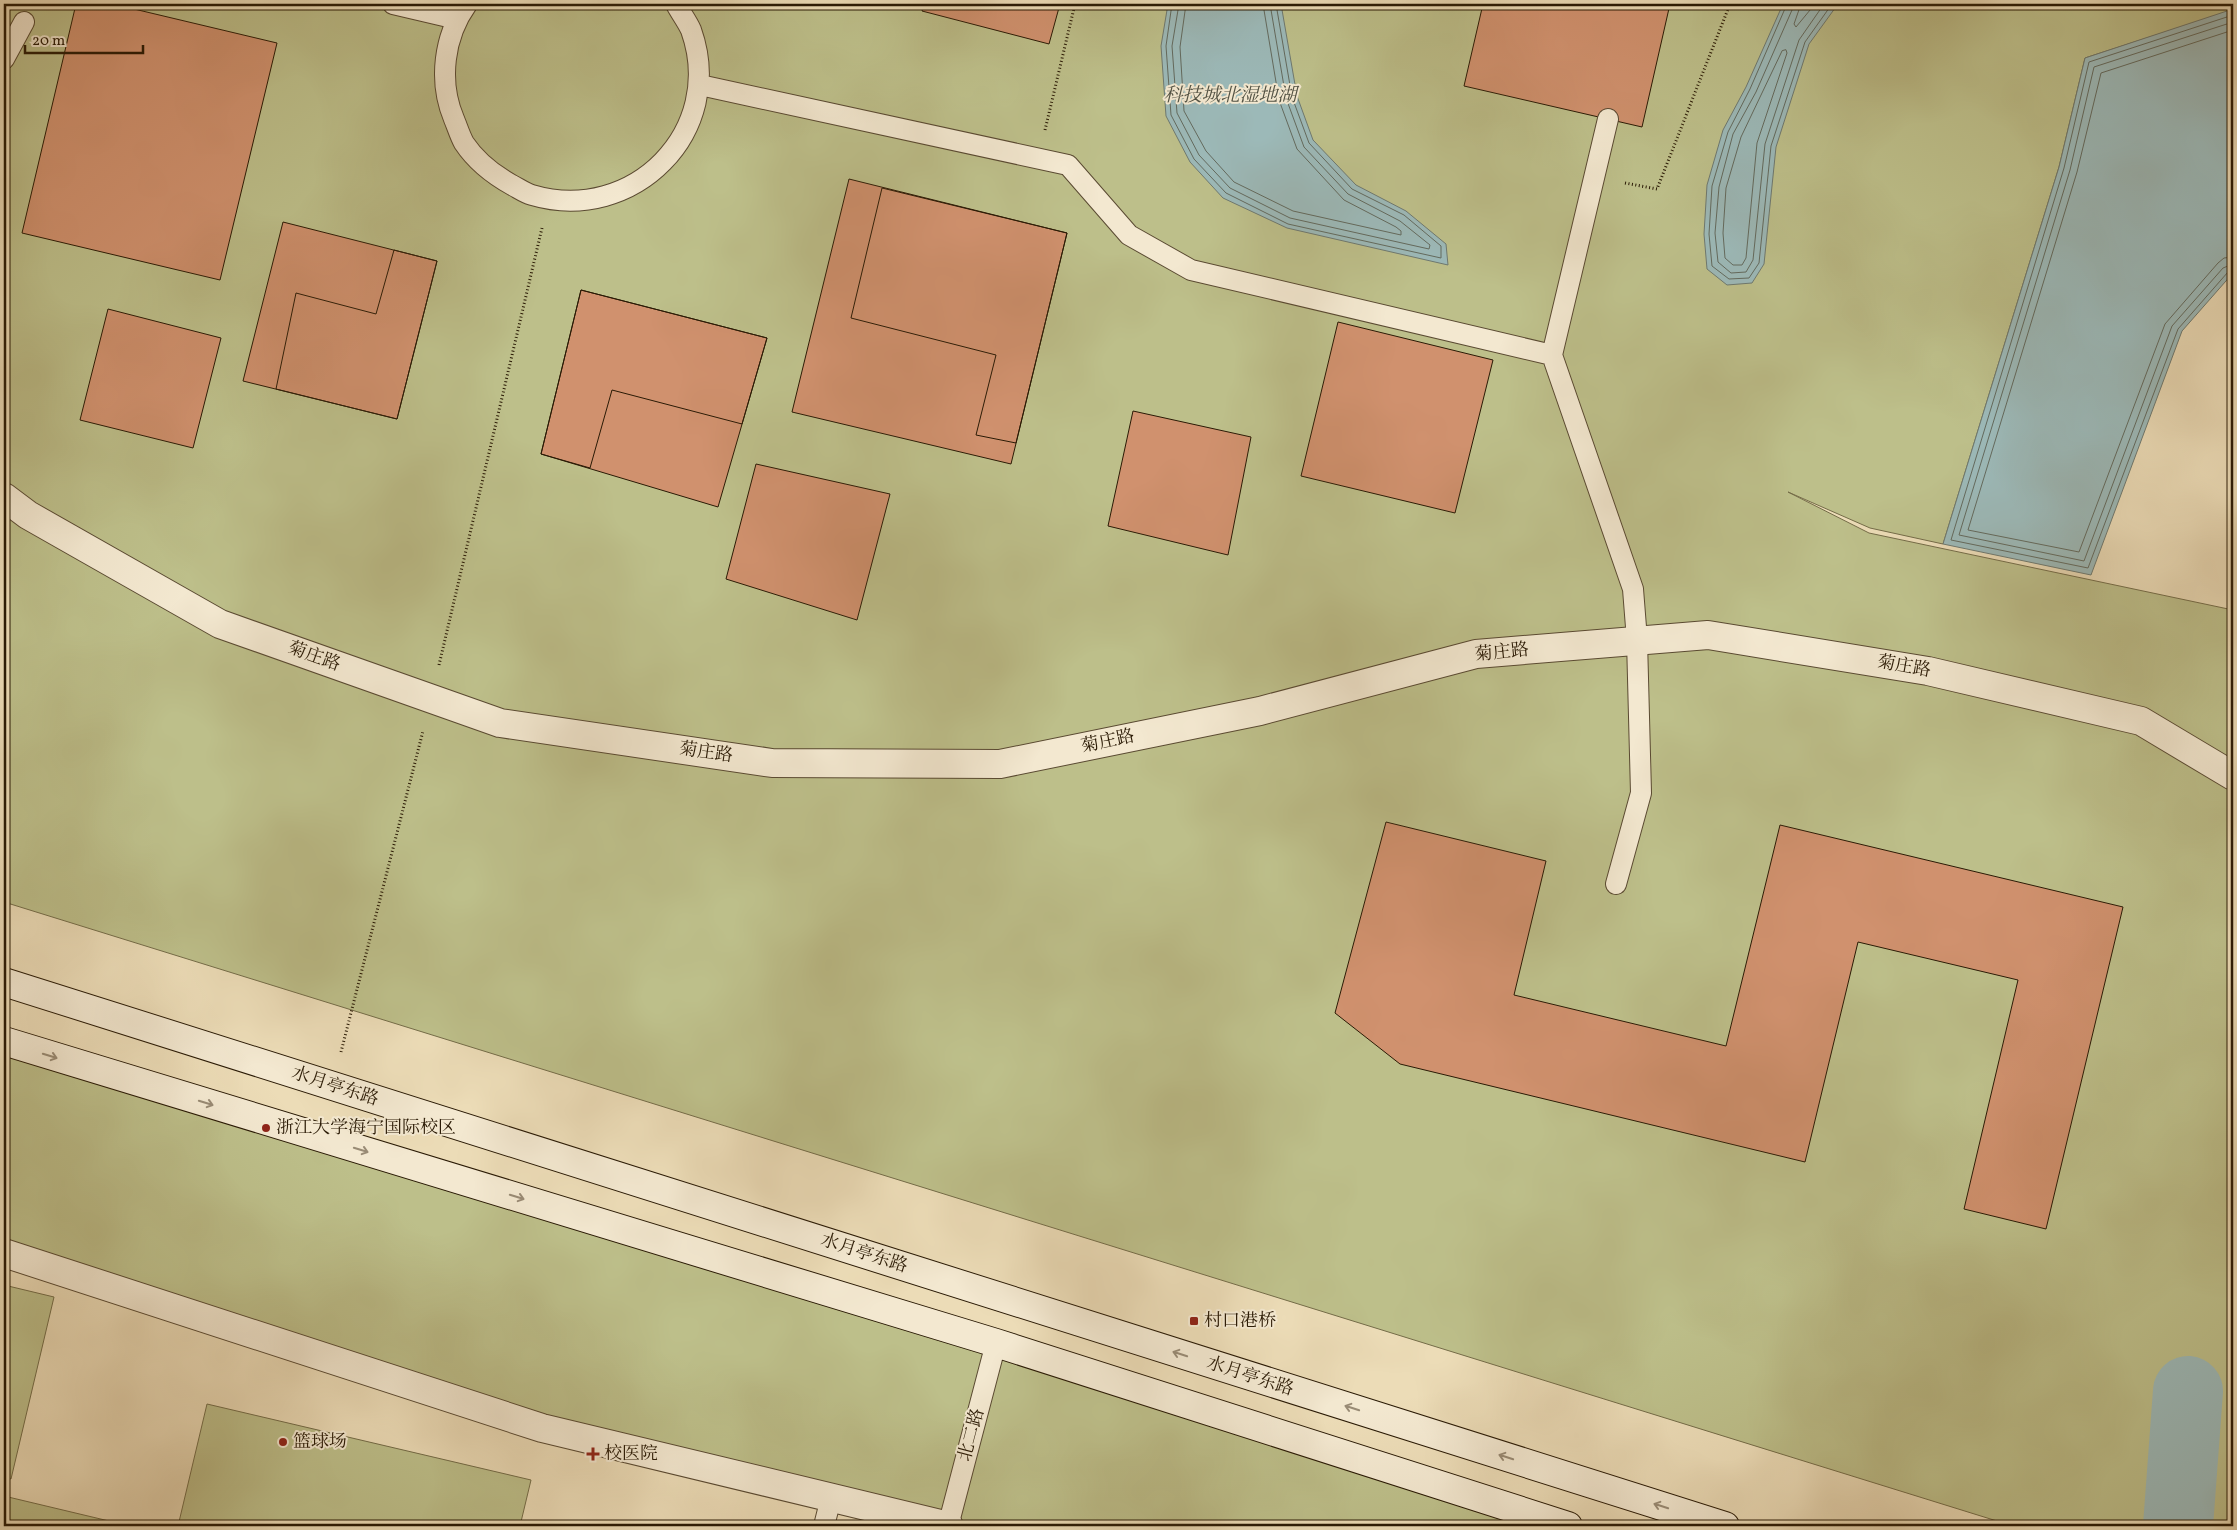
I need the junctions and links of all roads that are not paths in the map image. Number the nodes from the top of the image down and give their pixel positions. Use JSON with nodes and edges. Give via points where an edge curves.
{"nodes":[{"id":1,"x":393,"y":4,"type":"edge"},
{"id":2,"x":676,"y":4,"type":"edge"},
{"id":3,"x":462,"y":11,"type":"edge"},
{"id":4,"x":24,"y":22,"type":"dead end"},
{"id":5,"x":4,"y":59,"type":"edge"},
{"id":6,"x":700,"y":86,"type":"junction"},
{"id":7,"x":1608,"y":119,"type":"dead end"},
{"id":8,"x":1552,"y":355,"type":"junction"},
{"id":9,"x":4,"y":497,"type":"edge"},
{"id":10,"x":1637,"y":640,"type":"junction"},
{"id":11,"x":2233,"y":776,"type":"edge"},
{"id":12,"x":1616,"y":884,"type":"dead end"},
{"id":13,"x":4,"y":982,"type":"edge"},
{"id":14,"x":4,"y":1042,"type":"edge"},
{"id":15,"x":4,"y":1253,"type":"edge"},
{"id":16,"x":996,"y":1343,"type":"junction"},
{"id":17,"x":831,"y":1498,"type":"junction"},
{"id":18,"x":824,"y":1526,"type":"edge"},
{"id":19,"x":948,"y":1526,"type":"edge"},
{"id":20,"x":1568,"y":1526,"type":"edge"},
{"id":21,"x":1725,"y":1526,"type":"edge"}],
"edges":[{"from":1,"to":3,"type":"lane"},
{"from":2,"to":6,"type":"lane","via":[[691,30]]},
{"from":3,"to":6,"type":"lane","via":[[444,60],[447,103],[464,143],[493,175],[531,195],[572,202],[612,195],[648,176],[676,146],[694,110]]},
{"from":4,"to":5,"type":"lane"},
{"from":6,"to":8,"type":"lane","via":[[1068,165],[1129,235],[1191,270]]},
{"from":7,"to":8,"type":"lane"},
{"from":8,"to":10,"type":"lane","via":[[1633,589]]},
{"from":9,"to":10,"type":"main road","name":"菊庄路","via":[[220,624],[500,723],[772,763],[1000,764],[1260,711],[1476,654]]},
{"from":10,"to":11,"type":"main road","name":"菊庄路","via":[[1708,635],[1928,671],[2141,721]]},
{"from":10,"to":12,"type":"lane","via":[[1641,793]]},
{"from":21,"to":13,"type":"main road","name":"水月亭东路","one_way":true},
{"from":14,"to":16,"type":"main road","one_way":true},
{"from":15,"to":17,"type":"main road","via":[[542,1428]]},
{"from":16,"to":19,"type":"lane","name":"北二路"},
{"from":16,"to":20,"type":"main road"},
{"from":17,"to":18,"type":"lane"},
{"from":17,"to":19,"type":"main road"}]}
